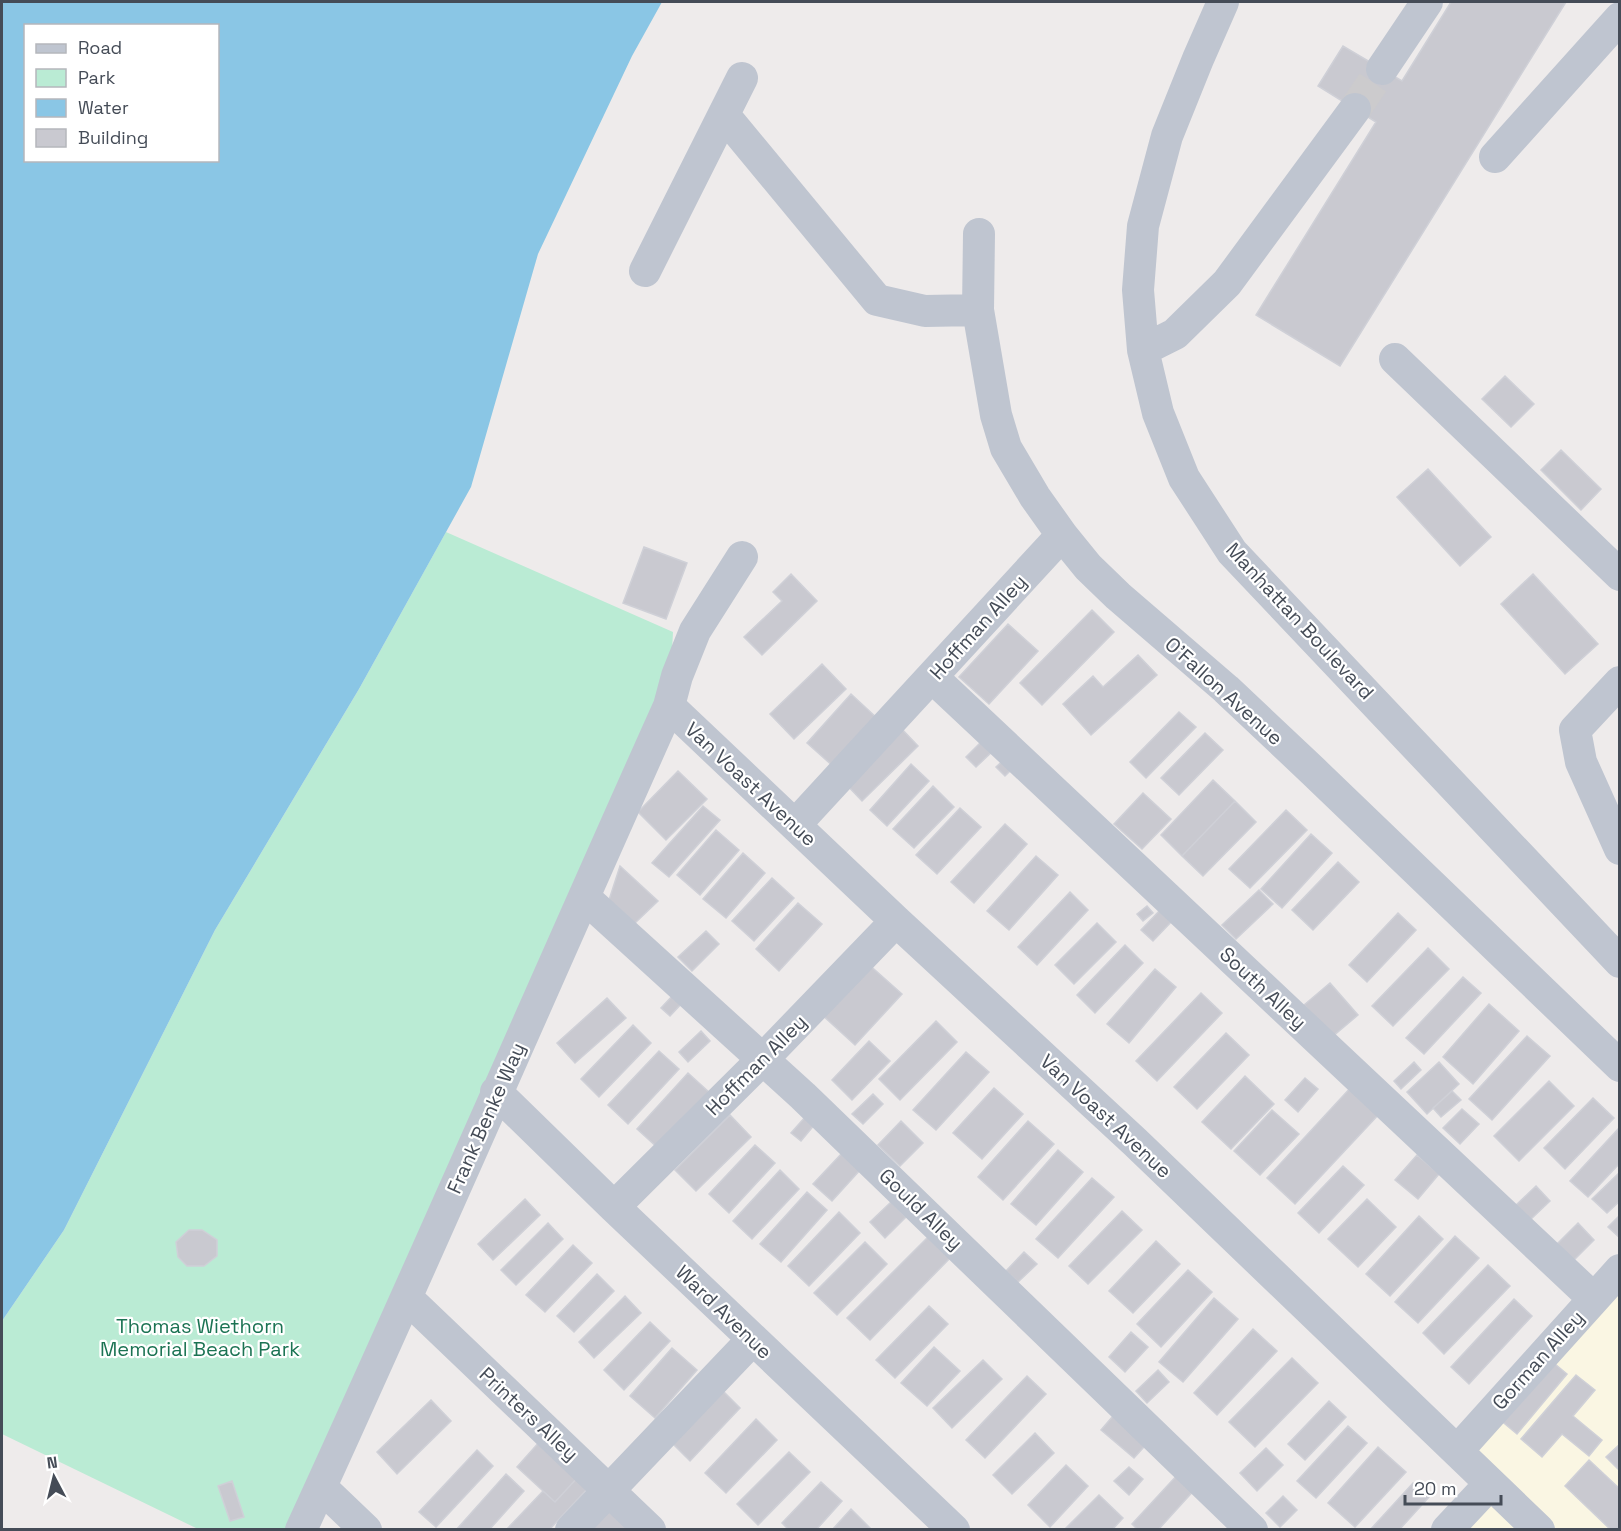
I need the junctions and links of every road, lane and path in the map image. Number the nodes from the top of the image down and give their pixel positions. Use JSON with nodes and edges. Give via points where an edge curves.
{"nodes":[{"id":1,"x":1223,"y":2,"type":"edge"},
{"id":2,"x":1427,"y":2,"type":"edge"},
{"id":3,"x":1620,"y":18,"type":"edge"},
{"id":4,"x":1382,"y":69,"type":"tunnel mouth"},
{"id":5,"x":742,"y":78,"type":"dead end"},
{"id":6,"x":1355,"y":110,"type":"tunnel mouth"},
{"id":7,"x":724,"y":115,"type":"junction"},
{"id":8,"x":1495,"y":157,"type":"dead end"},
{"id":9,"x":979,"y":234,"type":"dead end"},
{"id":10,"x":645,"y":271,"type":"dead end"},
{"id":11,"x":978,"y":310,"type":"junction"},
{"id":12,"x":1143,"y":350,"type":"junction"},
{"id":13,"x":1395,"y":359,"type":"dead end"},
{"id":14,"x":1062,"y":535,"type":"junction"},
{"id":15,"x":742,"y":557,"type":"dead end"},
{"id":16,"x":1620,"y":575,"type":"edge"},
{"id":17,"x":932,"y":677,"type":"junction"},
{"id":18,"x":1620,"y":682,"type":"edge"},
{"id":19,"x":669,"y":706,"type":"junction"},
{"id":20,"x":795,"y":825,"type":"junction"},
{"id":21,"x":1620,"y":849,"type":"edge"},
{"id":22,"x":584,"y":897,"type":"junction"},
{"id":23,"x":896,"y":921,"type":"junction"},
{"id":24,"x":1620,"y":962,"type":"edge"},
{"id":25,"x":763,"y":1059,"type":"junction"},
{"id":26,"x":1620,"y":1066,"type":"edge"},
{"id":27,"x":496,"y":1092,"type":"junction"},
{"id":28,"x":614,"y":1207,"type":"junction"},
{"id":29,"x":1620,"y":1270,"type":"edge"},
{"id":30,"x":407,"y":1298,"type":"junction"},
{"id":31,"x":1593,"y":1298,"type":"junction"},
{"id":32,"x":753,"y":1339,"type":"junction"},
{"id":33,"x":1458,"y":1450,"type":"junction"},
{"id":34,"x":1490,"y":1484,"type":"junction"},
{"id":35,"x":321,"y":1487,"type":"junction"},
{"id":36,"x":609,"y":1490,"type":"junction"},
{"id":37,"x":301,"y":1530,"type":"edge"},
{"id":38,"x":366,"y":1530,"type":"edge"},
{"id":39,"x":571,"y":1530,"type":"edge"},
{"id":40,"x":650,"y":1530,"type":"edge"},
{"id":41,"x":954,"y":1530,"type":"edge"},
{"id":42,"x":1252,"y":1530,"type":"edge"},
{"id":43,"x":1447,"y":1530,"type":"edge"},
{"id":44,"x":1539,"y":1530,"type":"edge"}],
"edges":[{"from":1,"to":12,"type":"street","name":"Manhattan Boulevard","via":[[1167,136],[1143,226],[1138,290]]},
{"from":2,"to":4,"type":"street"},
{"from":3,"to":8,"type":"street"},
{"from":5,"to":7,"type":"street"},
{"from":6,"to":12,"type":"street","via":[[1227,283],[1175,334]]},
{"from":7,"to":10,"type":"street"},
{"from":7,"to":11,"type":"street","via":[[877,300],[925,310]]},
{"from":9,"to":11,"type":"street","name":"O’Fallon Avenue"},
{"from":11,"to":14,"type":"street","name":"O’Fallon Avenue","via":[[996,415],[1006,448]]},
{"from":12,"to":24,"type":"street","name":"Manhattan Boulevard","via":[[1158,413],[1184,478],[1232,552]]},
{"from":13,"to":16,"type":"street"},
{"from":14,"to":17,"type":"street","name":"Hoffman Alley"},
{"from":14,"to":26,"type":"street","name":"O’Fallon Avenue","via":[[1118,596],[1296,755]]},
{"from":15,"to":19,"type":"street","name":"Frank Benke Way","via":[[695,631]]},
{"from":17,"to":20,"type":"street","name":"Hoffman Alley"},
{"from":17,"to":31,"type":"street","name":"South Alley"},
{"from":18,"to":21,"type":"street","via":[[1575,730],[1581,762]]},
{"from":19,"to":20,"type":"street","name":"Van Voast Avenue"},
{"from":19,"to":22,"type":"street","name":"Frank Benke Way"},
{"from":20,"to":23,"type":"street","name":"Van Voast Avenue"},
{"from":22,"to":25,"type":"street","name":"Gould Alley"},
{"from":22,"to":27,"type":"street","name":"Frank Benke Way"},
{"from":23,"to":25,"type":"street","name":"Hoffman Alley"},
{"from":23,"to":33,"type":"street","name":"Van Voast Avenue"},
{"from":25,"to":28,"type":"street","name":"Hoffman Alley"},
{"from":25,"to":42,"type":"street","name":"Gould Alley"},
{"from":27,"to":28,"type":"street","name":"Ward Avenue"},
{"from":27,"to":30,"type":"street","name":"Frank Benke Way"},
{"from":28,"to":32,"type":"street","name":"Ward Avenue"},
{"from":29,"to":31,"type":"street","name":"Gorman Alley"},
{"from":30,"to":35,"type":"street","name":"Frank Benke Way"},
{"from":30,"to":36,"type":"street","name":"Printers Alley"},
{"from":31,"to":33,"type":"street","name":"Gorman Alley"},
{"from":32,"to":36,"type":"street"},
{"from":32,"to":41,"type":"street","name":"Ward Avenue"},
{"from":33,"to":34,"type":"street","name":"Van Voast Avenue"},
{"from":34,"to":43,"type":"street"},
{"from":34,"to":44,"type":"street","name":"Van Voast Avenue"},
{"from":35,"to":37,"type":"street","name":"Frank Benke Way"},
{"from":35,"to":38,"type":"street"},
{"from":36,"to":39,"type":"street"},
{"from":36,"to":40,"type":"street","name":"Printers Alley"}]}
